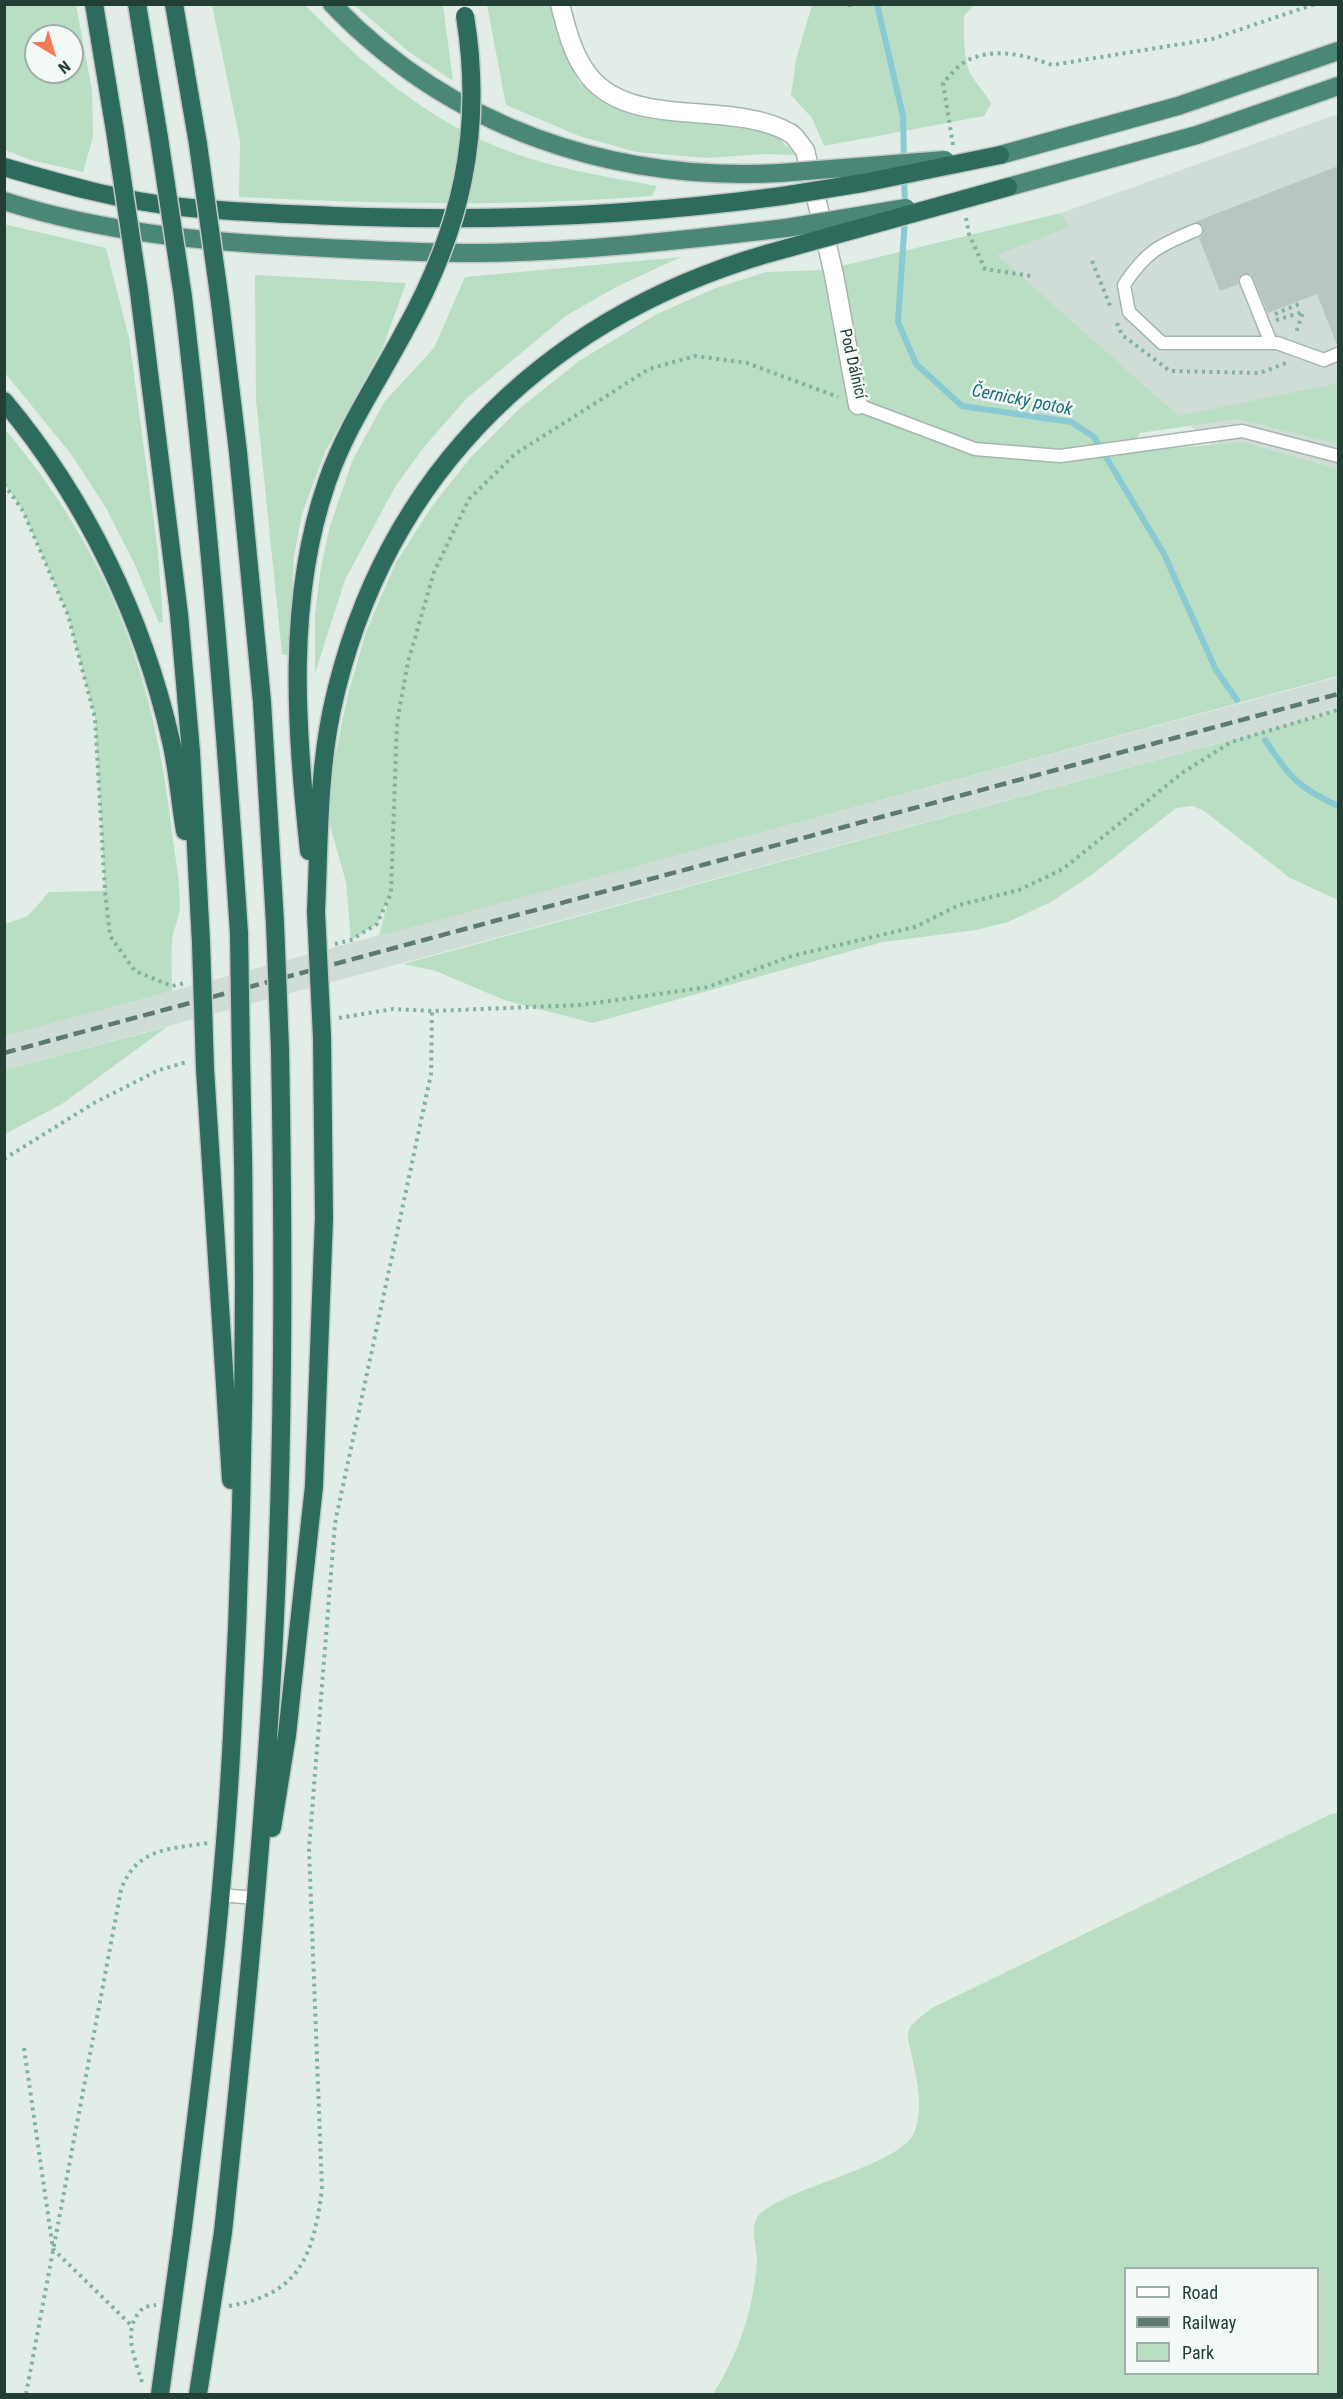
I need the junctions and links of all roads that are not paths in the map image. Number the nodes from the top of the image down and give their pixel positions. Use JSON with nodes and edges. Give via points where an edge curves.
{"nodes":[{"id":1,"x":94,"y":4,"type":"edge"},
{"id":2,"x":137,"y":4,"type":"edge"},
{"id":3,"x":174,"y":4,"type":"edge"},
{"id":4,"x":332,"y":4,"type":"edge"},
{"id":5,"x":560,"y":4,"type":"edge"},
{"id":6,"x":464,"y":10,"type":"edge"},
{"id":7,"x":1338,"y":51,"type":"edge"},
{"id":8,"x":1338,"y":86,"type":"edge"},
{"id":9,"x":1000,"y":155,"type":"junction"},
{"id":10,"x":4,"y":167,"type":"edge"},
{"id":11,"x":1008,"y":187,"type":"junction"},
{"id":12,"x":4,"y":201,"type":"edge"},
{"id":13,"x":1196,"y":230,"type":"dead end"},
{"id":14,"x":1246,"y":281,"type":"dead end"},
{"id":15,"x":1271,"y":343,"type":"junction"},
{"id":16,"x":1338,"y":354,"type":"edge"},
{"id":17,"x":4,"y":401,"type":"edge"},
{"id":18,"x":858,"y":405,"type":"joint"},
{"id":19,"x":1338,"y":456,"type":"edge"},
{"id":20,"x":316,"y":912,"type":"junction"},
{"id":21,"x":201,"y":943,"type":"junction"},
{"id":22,"x":238,"y":1575,"type":"junction"},
{"id":23,"x":219,"y":1895,"type":"junction"},
{"id":24,"x":256,"y":1898,"type":"junction"},
{"id":25,"x":252,"y":1951,"type":"junction"},
{"id":26,"x":160,"y":2394,"type":"edge"},
{"id":27,"x":198,"y":2394,"type":"edge"}],
"edges":[{"from":1,"to":21,"type":"highway","bridge":true,"via":[[139,292],[179,614]]},
{"from":2,"to":22,"type":"highway","bridge":true,"via":[[183,297],[201,454],[239,933],[245,1364]]},
{"from":3,"to":24,"type":"highway","bridge":true,"via":[[198,144],[238,452],[262,702],[275,923],[283,1224],[279,1490],[271,1691]]},
{"from":4,"to":9,"type":"highway","bridge":true,"via":[[371,41],[433,86],[500,123],[600,159],[711,175]]},
{"from":5,"to":18,"type":"street","name":"Pod Dálnicí","via":[[576,54],[585,71],[605,91],[633,105],[752,120],[791,133],[805,150]]},
{"from":6,"to":20,"type":"highway","bridge":true,"via":[[473,98],[468,162],[447,244],[422,301],[328,479],[313,525],[304,574],[297,654],[303,790]]},
{"from":7,"to":9,"type":"highway","via":[[1178,106]]},
{"from":8,"to":11,"type":"highway","via":[[1197,135]]},
{"from":9,"to":10,"type":"highway","bridge":true,"via":[[863,183],[679,209],[592,216],[459,219],[180,207],[83,189]]},
{"from":11,"to":12,"type":"highway","bridge":true,"via":[[786,228],[676,241],[534,250],[401,251],[263,245],[155,235],[64,218]]},
{"from":11,"to":20,"type":"highway","bridge":true,"via":[[746,259],[635,305],[535,372],[471,434],[400,529],[375,578],[340,675],[322,782]]},
{"from":13,"to":15,"type":"lane","via":[[1158,245],[1136,267],[1125,285],[1129,312],[1162,343]]},
{"from":14,"to":15,"type":"lane"},
{"from":15,"to":16,"type":"lane","via":[[1324,360]]},
{"from":17,"to":21,"type":"highway","via":[[41,448],[88,524],[146,653],[172,744]]},
{"from":18,"to":19,"type":"lane","name":"Pod Dálnicí","via":[[975,449],[1060,456],[1242,431]]},
{"from":20,"to":25,"type":"highway","bridge":true,"via":[[324,1218],[314,1486],[287,1735]]},
{"from":21,"to":22,"type":"highway","bridge":true,"via":[[216,1277]]},
{"from":22,"to":23,"type":"highway","via":[[232,1737]]},
{"from":23,"to":24,"type":"lane"},
{"from":23,"to":26,"type":"highway","bridge":true,"via":[[183,2226]]},
{"from":24,"to":25,"type":"highway"},
{"from":25,"to":27,"type":"highway","bridge":true,"via":[[223,2232]]}]}
